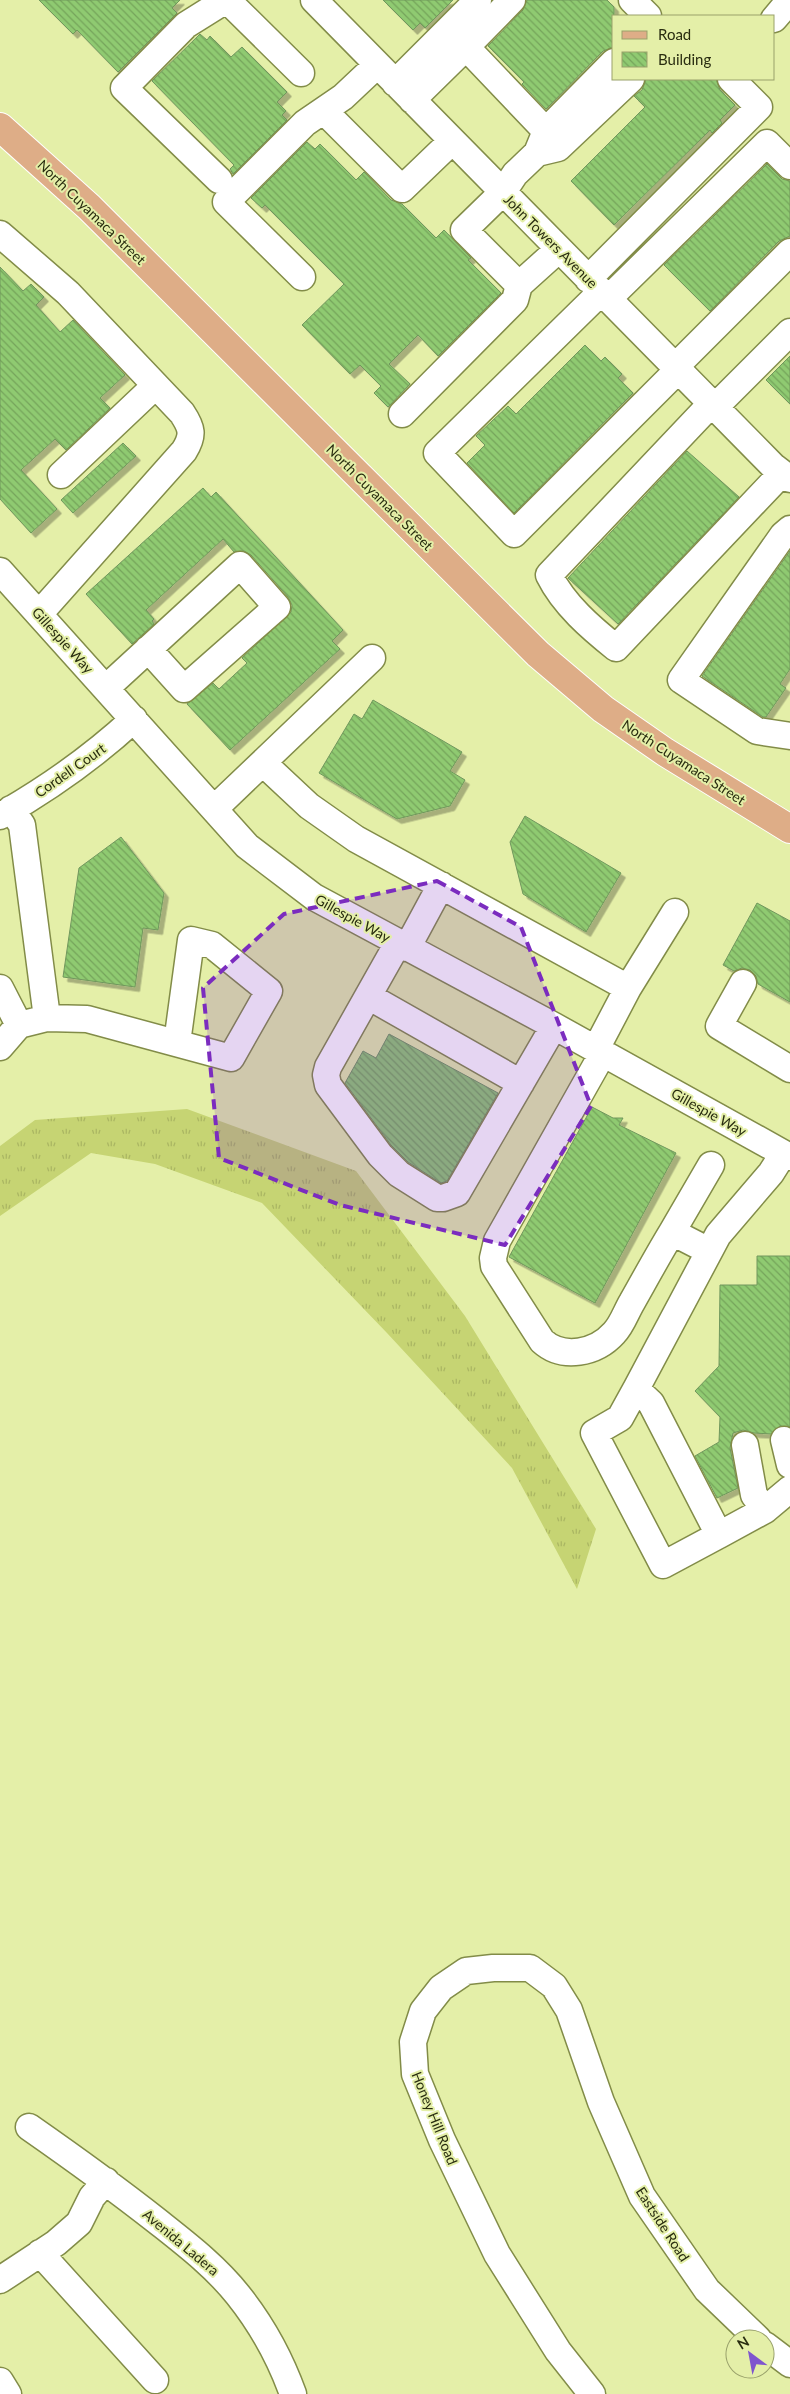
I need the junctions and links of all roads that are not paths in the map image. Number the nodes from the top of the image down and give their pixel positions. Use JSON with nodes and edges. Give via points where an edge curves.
{"nodes":[{"id":1,"x":226,"y":0,"type":"edge"},
{"id":2,"x":478,"y":0,"type":"edge"},
{"id":3,"x":512,"y":0,"type":"edge"},
{"id":4,"x":632,"y":0,"type":"edge"},
{"id":5,"x":790,"y":0,"type":"edge"},
{"id":6,"x":318,"y":2,"type":"edge"},
{"id":7,"x":647,"y":15,"type":"edge"},
{"id":8,"x":775,"y":18,"type":"edge"},
{"id":9,"x":466,"y":46,"type":"junction"},
{"id":10,"x":612,"y":64,"type":"edge"},
{"id":11,"x":301,"y":73,"type":"dead end"},
{"id":12,"x":630,"y":80,"type":"edge"},
{"id":13,"x":732,"y":80,"type":"edge"},
{"id":14,"x":395,"y":82,"type":"junction"},
{"id":15,"x":324,"y":110,"type":"junction"},
{"id":16,"x":0,"y":127,"type":"edge"},
{"id":17,"x":452,"y":140,"type":"junction"},
{"id":18,"x":542,"y":142,"type":"junction"},
{"id":19,"x":790,"y":166,"type":"edge"},
{"id":20,"x":219,"y":180,"type":"dead end"},
{"id":21,"x":503,"y":192,"type":"junction"},
{"id":22,"x":0,"y":234,"type":"edge"},
{"id":23,"x":559,"y":250,"type":"junction"},
{"id":24,"x":790,"y":252,"type":"edge"},
{"id":25,"x":302,"y":277,"type":"dead end"},
{"id":26,"x":519,"y":285,"type":"junction"},
{"id":27,"x":599,"y":290,"type":"junction"},
{"id":28,"x":790,"y":332,"type":"edge"},
{"id":29,"x":677,"y":369,"type":"junction"},
{"id":30,"x":155,"y":386,"type":"junction"},
{"id":31,"x":713,"y":405,"type":"junction"},
{"id":32,"x":402,"y":414,"type":"dead end"},
{"id":33,"x":61,"y":475,"type":"dead end"},
{"id":34,"x":786,"y":476,"type":"edge"},
{"id":35,"x":790,"y":529,"type":"edge"},
{"id":36,"x":0,"y":571,"type":"edge"},
{"id":37,"x":39,"y":614,"type":"junction"},
{"id":38,"x":148,"y":649,"type":"junction"},
{"id":39,"x":372,"y":658,"type":"dead end"},
{"id":40,"x":106,"y":688,"type":"junction"},
{"id":41,"x":134,"y":719,"type":"junction"},
{"id":42,"x":790,"y":736,"type":"edge"},
{"id":43,"x":263,"y":763,"type":"junction"},
{"id":44,"x":214,"y":809,"type":"junction"},
{"id":45,"x":6,"y":812,"type":"edge"},
{"id":46,"x":790,"y":828,"type":"edge"},
{"id":47,"x":441,"y":885,"type":"junction"},
{"id":48,"x":675,"y":912,"type":"dead end"},
{"id":49,"x":402,"y":946,"type":"junction"},
{"id":50,"x":743,"y":983,"type":"dead end"},
{"id":51,"x":0,"y":988,"type":"edge"},
{"id":52,"x":628,"y":988,"type":"junction"},
{"id":53,"x":368,"y":996,"type":"junction"},
{"id":54,"x":47,"y":1018,"type":"junction"},
{"id":55,"x":19,"y":1025,"type":"junction"},
{"id":56,"x":554,"y":1026,"type":"junction"},
{"id":57,"x":176,"y":1043,"type":"junction"},
{"id":58,"x":0,"y":1047,"type":"edge"},
{"id":59,"x":600,"y":1051,"type":"junction"},
{"id":60,"x":790,"y":1069,"type":"edge"},
{"id":61,"x":521,"y":1083,"type":"junction"},
{"id":62,"x":787,"y":1156,"type":"edge"},
{"id":63,"x":711,"y":1165,"type":"dead end"},
{"id":64,"x":672,"y":1232,"type":"junction"},
{"id":65,"x":710,"y":1251,"type":"junction"},
{"id":66,"x":636,"y":1389,"type":"junction"},
{"id":67,"x":784,"y":1440,"type":"dead end"},
{"id":68,"x":745,"y":1445,"type":"dead end"},
{"id":69,"x":790,"y":1465,"type":"edge"},
{"id":70,"x":790,"y":1489,"type":"edge"},
{"id":71,"x":765,"y":1510,"type":"junction"},
{"id":72,"x":720,"y":1535,"type":"junction"},
{"id":73,"x":578,"y":2033,"type":"joint"},
{"id":74,"x":29,"y":2127,"type":"dead end"},
{"id":75,"x":106,"y":2181,"type":"junction"},
{"id":76,"x":40,"y":2253,"type":"junction"},
{"id":77,"x":0,"y":2280,"type":"edge"},
{"id":78,"x":748,"y":2329,"type":"edge"},
{"id":79,"x":775,"y":2353,"type":"edge"},
{"id":80,"x":790,"y":2364,"type":"edge"},
{"id":81,"x":155,"y":2380,"type":"dead end"},
{"id":82,"x":0,"y":2381,"type":"edge"},
{"id":83,"x":8,"y":2394,"type":"edge"},
{"id":84,"x":293,"y":2394,"type":"edge"},
{"id":85,"x":592,"y":2394,"type":"edge"}],
"edges":[{"from":1,"to":11,"type":"street"},
{"from":1,"to":20,"type":"street","via":[[186,25],[124,88]]},
{"from":2,"to":14,"type":"street"},
{"from":3,"to":9,"type":"street"},
{"from":4,"to":7,"type":"street"},
{"from":5,"to":8,"type":"street"},
{"from":6,"to":14,"type":"street","name":"John Towers Avenue"},
{"from":9,"to":14,"type":"street"},
{"from":9,"to":18,"type":"street"},
{"from":10,"to":18,"type":"street"},
{"from":12,"to":18,"type":"street","via":[[558,148]]},
{"from":13,"to":27,"type":"street","via":[[759,107]]},
{"from":14,"to":15,"type":"street","via":[[344,98]]},
{"from":14,"to":17,"type":"street","name":"John Towers Avenue"},
{"from":15,"to":17,"type":"street","via":[[402,189]]},
{"from":15,"to":25,"type":"street","via":[[306,123],[226,202]]},
{"from":16,"to":46,"type":"main road","name":"North Cuyamaca Street","via":[[90,207],[538,654],[603,709],[665,752]]},
{"from":17,"to":21,"type":"street","name":"John Towers Avenue"},
{"from":18,"to":21,"type":"street"},
{"from":19,"to":27,"type":"street","via":[[767,143]]},
{"from":21,"to":23,"type":"street","name":"John Towers Avenue"},
{"from":21,"to":26,"type":"street","via":[[464,230]]},
{"from":22,"to":30,"type":"street","via":[[68,293]]},
{"from":23,"to":26,"type":"street"},
{"from":23,"to":27,"type":"street","name":"John Towers Avenue"},
{"from":24,"to":29,"type":"street"},
{"from":26,"to":32,"type":"street","via":[[515,300]]},
{"from":27,"to":29,"type":"street","name":"John Towers Avenue"},
{"from":27,"to":29,"type":"street","via":[[437,453],[514,534]]},
{"from":28,"to":31,"type":"street"},
{"from":29,"to":31,"type":"street","name":"John Towers Avenue"},
{"from":30,"to":33,"type":"street"},
{"from":30,"to":37,"type":"street","via":[[189,424],[191,440]]},
{"from":31,"to":34,"type":"street","name":"John Towers Avenue"},
{"from":31,"to":34,"type":"street","via":[[549,575],[559,594],[600,635],[616,648]]},
{"from":35,"to":42,"type":"street","via":[[681,680],[757,731]]},
{"from":36,"to":37,"type":"street","name":"Gillespie Way"},
{"from":37,"to":40,"type":"street","name":"Gillespie Way"},
{"from":38,"to":38,"type":"street","via":[[240,565],[276,607],[184,689]]},
{"from":38,"to":40,"type":"street"},
{"from":39,"to":43,"type":"street"},
{"from":40,"to":41,"type":"street","name":"Gillespie Way"},
{"from":41,"to":44,"type":"street","name":"Gillespie Way"},
{"from":41,"to":45,"type":"street","name":"Cordell Court","via":[[102,749],[48,788]]},
{"from":43,"to":44,"type":"street"},
{"from":43,"to":47,"type":"street","via":[[329,821]]},
{"from":44,"to":49,"type":"street","name":"Gillespie Way","via":[[247,846],[314,897]]},
{"from":45,"to":54,"type":"street","via":[[22,825]]},
{"from":47,"to":49,"type":"street"},
{"from":47,"to":52,"type":"street"},
{"from":48,"to":52,"type":"street"},
{"from":49,"to":53,"type":"street"},
{"from":49,"to":56,"type":"street","name":"Gillespie Way"},
{"from":50,"to":60,"type":"street","via":[[719,1026]]},
{"from":51,"to":55,"type":"street"},
{"from":52,"to":59,"type":"street"},
{"from":53,"to":61,"type":"street"},
{"from":53,"to":61,"type":"street","via":[[328,1067],[328,1085],[380,1155],[428,1194],[443,1198],[458,1193]]},
{"from":54,"to":55,"type":"street"},
{"from":54,"to":57,"type":"street","via":[[86,1018]]},
{"from":55,"to":58,"type":"street"},
{"from":56,"to":59,"type":"street","name":"Gillespie Way"},
{"from":56,"to":61,"type":"street"},
{"from":57,"to":57,"type":"street","via":[[231,1058],[269,991],[212,945],[191,940]]},
{"from":59,"to":62,"type":"street","name":"Gillespie Way"},
{"from":59,"to":64,"type":"street","via":[[497,1242],[494,1266],[542,1341],[558,1352],[574,1353],[599,1344],[615,1332]]},
{"from":62,"to":65,"type":"street","via":[[718,1235]]},
{"from":63,"to":64,"type":"street"},
{"from":64,"to":65,"type":"street"},
{"from":65,"to":66,"type":"street"},
{"from":66,"to":72,"type":"street","via":[[651,1402]]},
{"from":66,"to":72,"type":"street","via":[[620,1418],[594,1433],[663,1565]]},
{"from":67,"to":69,"type":"street"},
{"from":68,"to":71,"type":"street","via":[[754,1494]]},
{"from":70,"to":71,"type":"street"},
{"from":71,"to":72,"type":"street"},
{"from":73,"to":78,"type":"street","name":"Eastside Road","via":[[601,2102],[642,2196],[707,2290]]},
{"from":73,"to":85,"type":"street","name":"Honey Hill Road","via":[[554,1986],[530,1968],[466,1971],[441,1988],[423,2011],[413,2042],[413,2058],[415,2074],[442,2140],[497,2254],[558,2351]]},
{"from":74,"to":75,"type":"street","name":"Avenida Ladera"},
{"from":75,"to":76,"type":"street","via":[[92,2196],[79,2223]]},
{"from":75,"to":84,"type":"street","name":"Avenida Ladera","via":[[194,2249],[238,2294],[273,2348]]},
{"from":76,"to":77,"type":"street"},
{"from":76,"to":81,"type":"street"},
{"from":79,"to":80,"type":"street"},
{"from":82,"to":83,"type":"street"}]}
